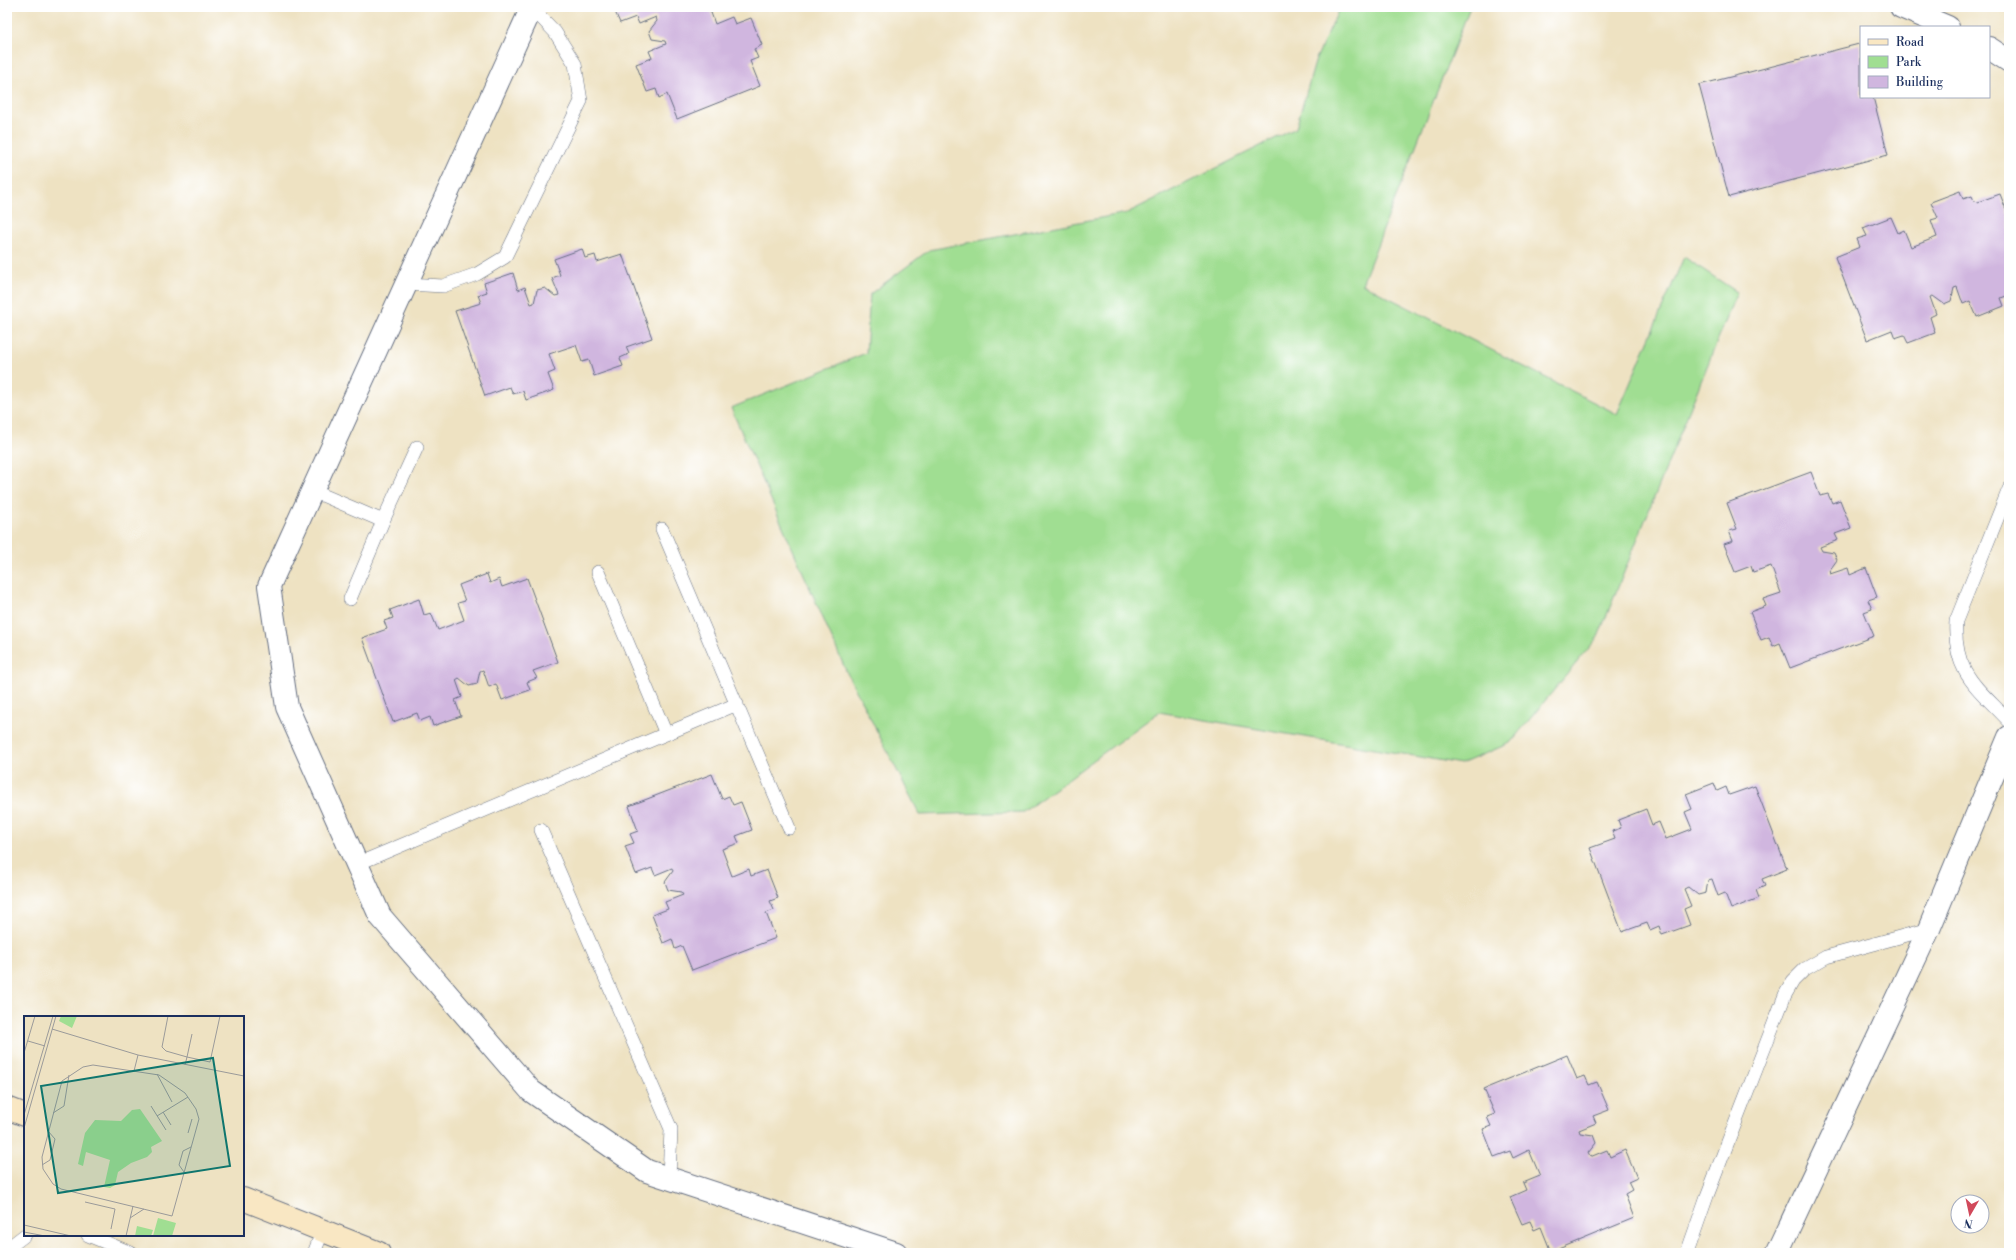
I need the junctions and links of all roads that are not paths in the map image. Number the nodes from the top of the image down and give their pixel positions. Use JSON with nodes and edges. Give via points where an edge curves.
{"nodes":[{"id":1,"x":532,"y":7,"type":"edge"},
{"id":2,"x":1901,"y":7,"type":"edge"},
{"id":3,"x":1946,"y":26,"type":"edge"},
{"id":4,"x":1990,"y":49,"type":"edge"},
{"id":5,"x":2009,"y":61,"type":"edge"},
{"id":6,"x":407,"y":284,"type":"junction"},
{"id":7,"x":418,"y":447,"type":"dead end"},
{"id":8,"x":2009,"y":489,"type":"edge"},
{"id":9,"x":313,"y":491,"type":"junction"},
{"id":10,"x":383,"y":521,"type":"junction"},
{"id":11,"x":662,"y":529,"type":"dead end"},
{"id":12,"x":598,"y":572,"type":"dead end"},
{"id":13,"x":350,"y":599,"type":"dead end"},
{"id":14,"x":737,"y":704,"type":"junction"},
{"id":15,"x":2009,"y":721,"type":"edge"},
{"id":16,"x":666,"y":734,"type":"junction"},
{"id":17,"x":2009,"y":737,"type":"edge"},
{"id":18,"x":789,"y":828,"type":"dead end"},
{"id":19,"x":541,"y":830,"type":"dead end"},
{"id":20,"x":357,"y":864,"type":"junction"},
{"id":21,"x":1929,"y":928,"type":"junction"},
{"id":22,"x":7,"y":1108,"type":"edge"},
{"id":23,"x":24,"y":1115,"type":"edge"},
{"id":24,"x":669,"y":1178,"type":"junction"},
{"id":25,"x":244,"y":1198,"type":"edge"},
{"id":26,"x":323,"y":1230,"type":"junction"},
{"id":27,"x":24,"y":1236,"type":"edge"},
{"id":28,"x":90,"y":1236,"type":"edge"},
{"id":29,"x":9,"y":1253,"type":"edge"},
{"id":30,"x":130,"y":1253,"type":"edge"},
{"id":31,"x":314,"y":1253,"type":"edge"},
{"id":32,"x":379,"y":1253,"type":"edge"},
{"id":33,"x":896,"y":1253,"type":"edge"},
{"id":34,"x":1687,"y":1253,"type":"edge"},
{"id":35,"x":1777,"y":1253,"type":"edge"}],
"edges":[{"from":1,"to":6,"type":"street"},
{"from":1,"to":6,"type":"lane","via":[[555,32],[575,64],[581,102],[505,257],[477,274],[443,286]]},
{"from":2,"to":3,"type":"street"},
{"from":4,"to":5,"type":"street"},
{"from":6,"to":9,"type":"street"},
{"from":7,"to":10,"type":"lane"},
{"from":8,"to":15,"type":"lane","via":[[1956,620],[1955,633],[1959,660],[1965,674]]},
{"from":9,"to":10,"type":"lane"},
{"from":9,"to":20,"type":"street","via":[[270,586],[287,708]]},
{"from":10,"to":13,"type":"lane"},
{"from":11,"to":14,"type":"lane"},
{"from":12,"to":16,"type":"lane"},
{"from":14,"to":16,"type":"lane"},
{"from":14,"to":18,"type":"lane"},
{"from":16,"to":20,"type":"lane"},
{"from":17,"to":21,"type":"street"},
{"from":19,"to":24,"type":"lane","via":[[671,1129]]},
{"from":20,"to":24,"type":"street","via":[[380,916],[532,1091],[647,1171]]},
{"from":21,"to":34,"type":"lane","via":[[1826,957],[1805,969],[1793,981],[1785,995]]},
{"from":21,"to":35,"type":"street"},
{"from":22,"to":23,"type":"street"},
{"from":24,"to":33,"type":"street"},
{"from":25,"to":26,"type":"street"},
{"from":26,"to":31,"type":"lane"},
{"from":26,"to":32,"type":"street"},
{"from":27,"to":29,"type":"lane","via":[[12,1245]]},
{"from":28,"to":30,"type":"lane"}]}
